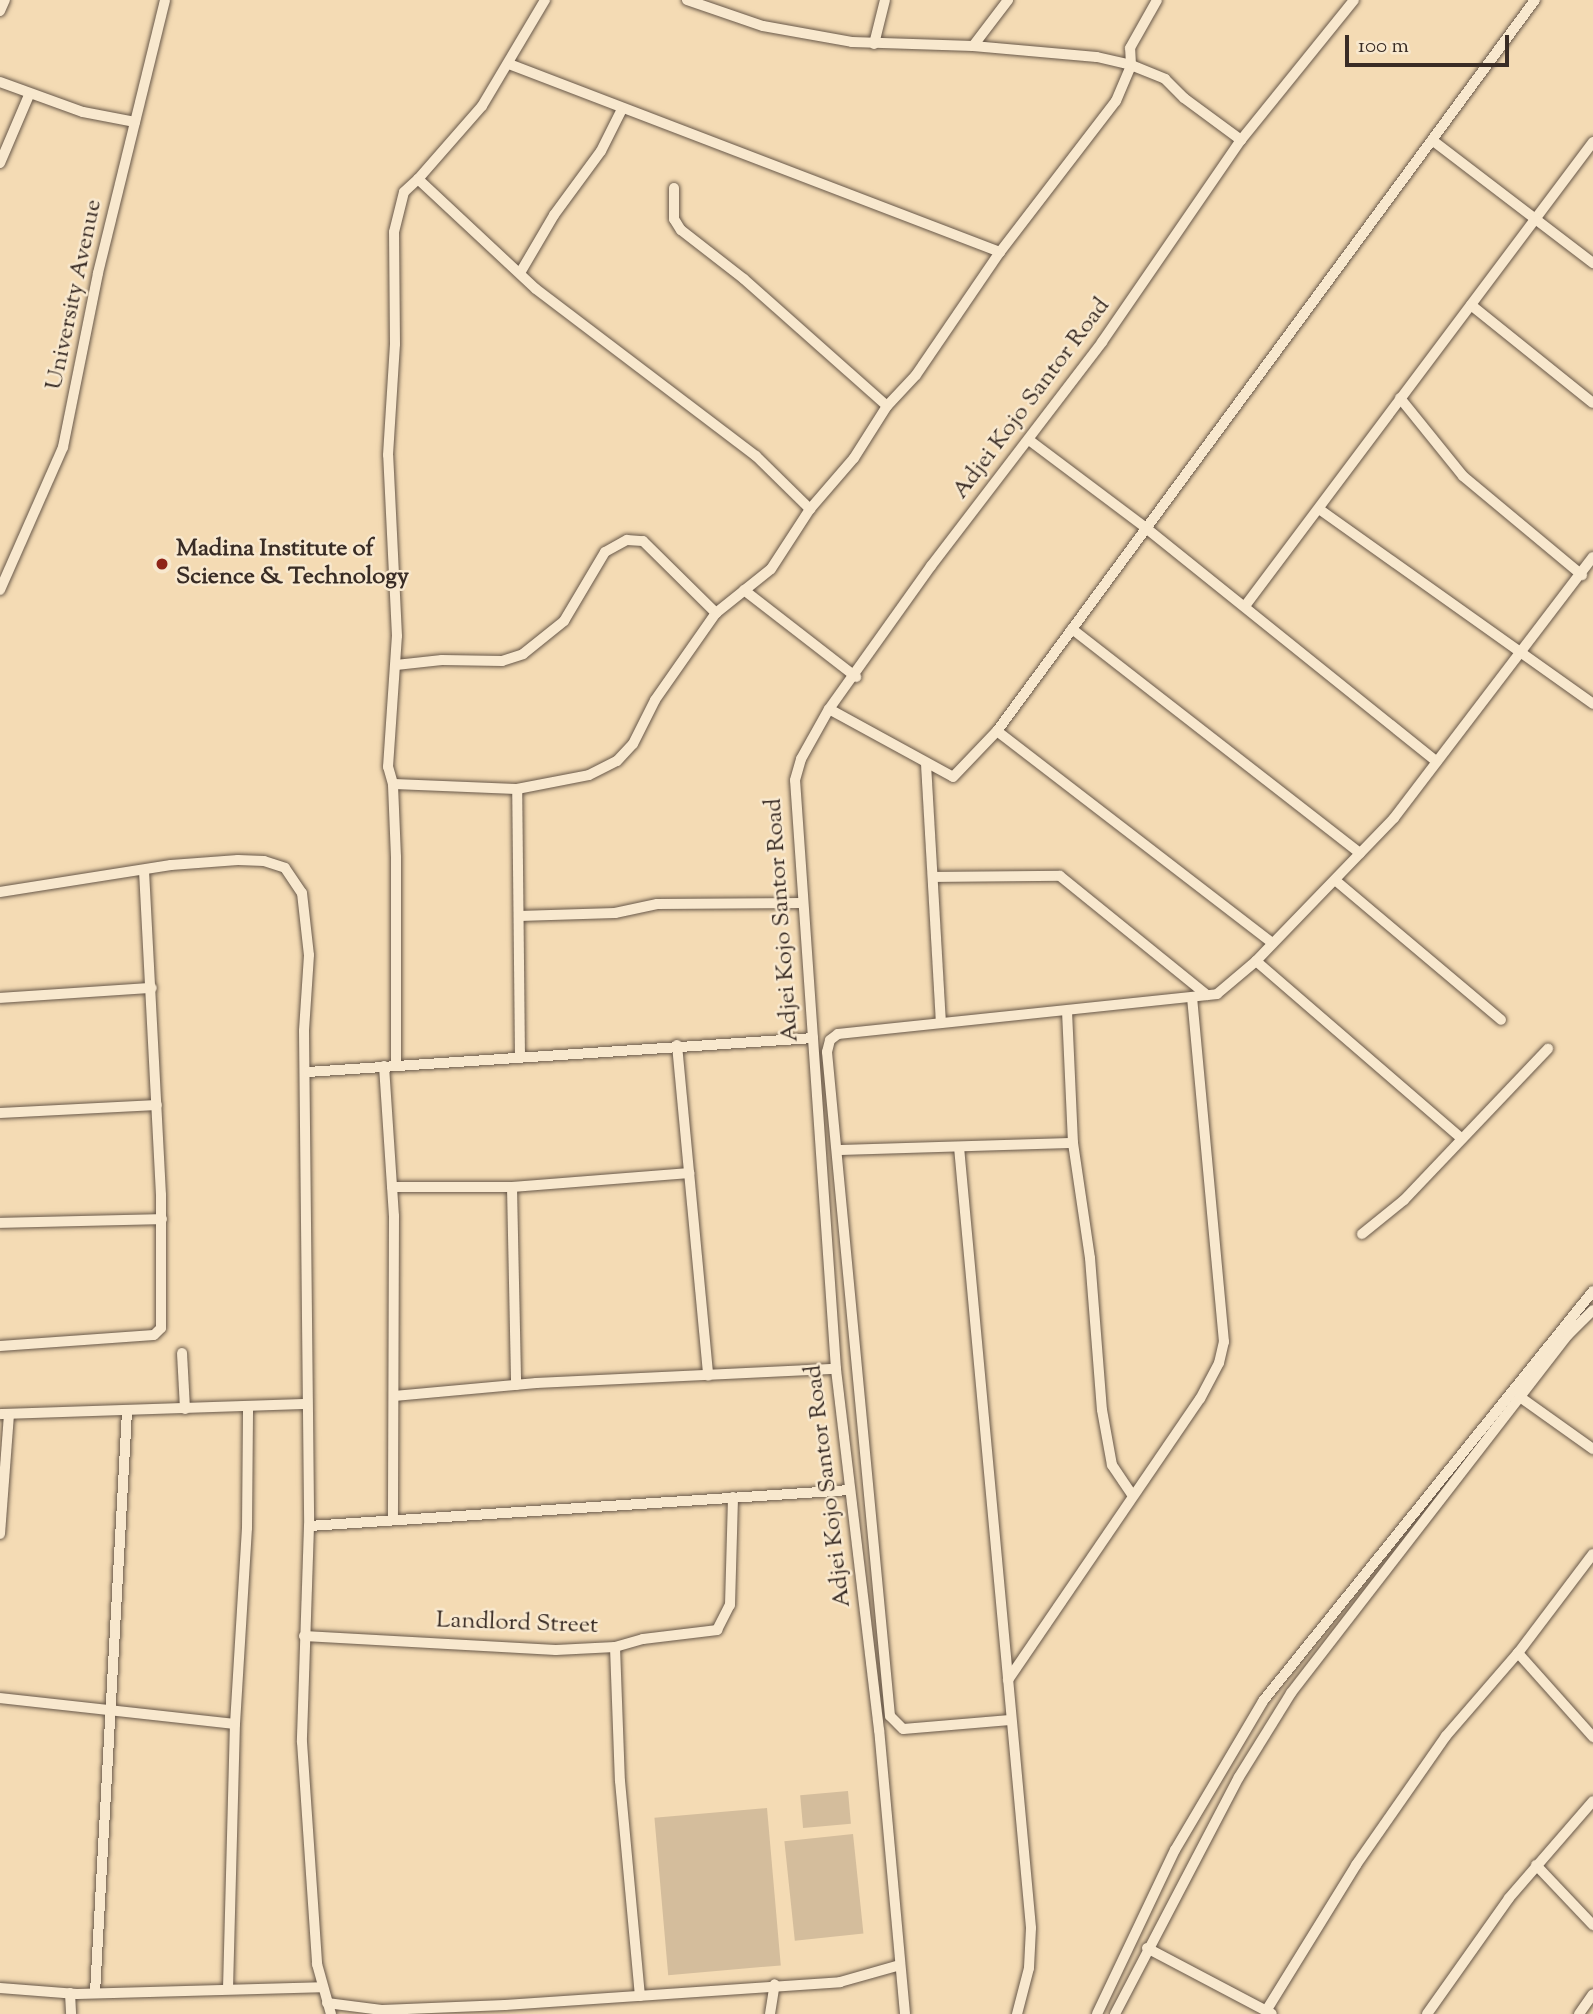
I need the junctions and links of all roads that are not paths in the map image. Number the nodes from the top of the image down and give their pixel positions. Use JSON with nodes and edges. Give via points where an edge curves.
{"nodes":[{"id":1,"x":5,"y":0,"type":"edge"},
{"id":2,"x":166,"y":0,"type":"edge"},
{"id":3,"x":545,"y":0,"type":"edge"},
{"id":4,"x":687,"y":0,"type":"edge"},
{"id":5,"x":885,"y":0,"type":"edge"},
{"id":6,"x":1008,"y":0,"type":"edge"},
{"id":7,"x":1157,"y":0,"type":"edge"},
{"id":8,"x":1354,"y":0,"type":"edge"},
{"id":9,"x":1535,"y":0,"type":"edge"},
{"id":10,"x":0,"y":11,"type":"edge"},
{"id":11,"x":874,"y":44,"type":"junction"},
{"id":12,"x":973,"y":46,"type":"junction"},
{"id":13,"x":509,"y":64,"type":"junction"},
{"id":14,"x":1131,"y":65,"type":"junction"},
{"id":15,"x":0,"y":82,"type":"edge"},
{"id":16,"x":29,"y":94,"type":"junction"},
{"id":17,"x":622,"y":109,"type":"junction"},
{"id":18,"x":135,"y":122,"type":"junction"},
{"id":19,"x":1432,"y":140,"type":"junction"},
{"id":20,"x":1241,"y":141,"type":"junction"},
{"id":21,"x":1593,"y":142,"type":"edge"},
{"id":22,"x":0,"y":163,"type":"edge"},
{"id":23,"x":418,"y":179,"type":"junction"},
{"id":24,"x":674,"y":188,"type":"dead end"},
{"id":25,"x":1538,"y":220,"type":"junction"},
{"id":26,"x":1000,"y":252,"type":"junction"},
{"id":27,"x":1593,"y":263,"type":"edge"},
{"id":28,"x":520,"y":273,"type":"junction"},
{"id":29,"x":1471,"y":305,"type":"junction"},
{"id":30,"x":1400,"y":398,"type":"junction"},
{"id":31,"x":1593,"y":403,"type":"edge"},
{"id":32,"x":887,"y":406,"type":"junction"},
{"id":33,"x":1029,"y":440,"type":"junction"},
{"id":34,"x":810,"y":509,"type":"junction"},
{"id":35,"x":1319,"y":509,"type":"junction"},
{"id":36,"x":1146,"y":528,"type":"junction"},
{"id":37,"x":1593,"y":558,"type":"edge"},
{"id":38,"x":0,"y":561,"type":"edge"},
{"id":39,"x":12,"y":565,"type":"junction"},
{"id":40,"x":1582,"y":575,"type":"junction"},
{"id":41,"x":0,"y":590,"type":"edge"},
{"id":42,"x":744,"y":590,"type":"junction"},
{"id":43,"x":1245,"y":606,"type":"junction"},
{"id":44,"x":716,"y":613,"type":"junction"},
{"id":45,"x":1072,"y":629,"type":"junction"},
{"id":46,"x":1521,"y":654,"type":"junction"},
{"id":47,"x":396,"y":665,"type":"junction"},
{"id":48,"x":856,"y":677,"type":"junction"},
{"id":49,"x":1593,"y":704,"type":"edge"},
{"id":50,"x":829,"y":709,"type":"junction"},
{"id":51,"x":997,"y":731,"type":"junction"},
{"id":52,"x":1437,"y":762,"type":"junction"},
{"id":53,"x":926,"y":764,"type":"junction"},
{"id":54,"x":393,"y":784,"type":"junction"},
{"id":55,"x":517,"y":789,"type":"junction"},
{"id":56,"x":1360,"y":853,"type":"junction"},
{"id":57,"x":144,"y":870,"type":"junction"},
{"id":58,"x":933,"y":877,"type":"junction"},
{"id":59,"x":1335,"y":880,"type":"junction"},
{"id":60,"x":0,"y":892,"type":"edge"},
{"id":61,"x":803,"y":903,"type":"junction"},
{"id":62,"x":519,"y":916,"type":"junction"},
{"id":63,"x":1271,"y":942,"type":"junction"},
{"id":64,"x":1256,"y":961,"type":"junction"},
{"id":65,"x":152,"y":988,"type":"junction"},
{"id":66,"x":1207,"y":995,"type":"junction"},
{"id":67,"x":0,"y":998,"type":"edge"},
{"id":68,"x":1192,"y":998,"type":"junction"},
{"id":69,"x":1068,"y":1011,"type":"junction"},
{"id":70,"x":1501,"y":1020,"type":"dead end"},
{"id":71,"x":941,"y":1023,"type":"junction"},
{"id":72,"x":813,"y":1038,"type":"junction"},
{"id":73,"x":677,"y":1045,"type":"junction"},
{"id":74,"x":1548,"y":1049,"type":"dead end"},
{"id":75,"x":520,"y":1058,"type":"junction"},
{"id":76,"x":390,"y":1066,"type":"junction"},
{"id":77,"x":308,"y":1072,"type":"junction"},
{"id":78,"x":156,"y":1105,"type":"junction"},
{"id":79,"x":0,"y":1113,"type":"edge"},
{"id":80,"x":1462,"y":1139,"type":"junction"},
{"id":81,"x":1073,"y":1143,"type":"junction"},
{"id":82,"x":959,"y":1147,"type":"junction"},
{"id":83,"x":837,"y":1150,"type":"junction"},
{"id":84,"x":689,"y":1173,"type":"junction"},
{"id":85,"x":392,"y":1187,"type":"junction"},
{"id":86,"x":512,"y":1187,"type":"junction"},
{"id":87,"x":162,"y":1219,"type":"junction"},
{"id":88,"x":0,"y":1223,"type":"edge"},
{"id":89,"x":1362,"y":1234,"type":"dead end"},
{"id":90,"x":1593,"y":1291,"type":"edge"},
{"id":91,"x":1593,"y":1310,"type":"edge"},
{"id":92,"x":0,"y":1346,"type":"edge"},
{"id":93,"x":182,"y":1353,"type":"dead end"},
{"id":94,"x":836,"y":1369,"type":"junction"},
{"id":95,"x":708,"y":1376,"type":"junction"},
{"id":96,"x":516,"y":1385,"type":"junction"},
{"id":97,"x":394,"y":1396,"type":"junction"},
{"id":98,"x":1520,"y":1397,"type":"junction"},
{"id":99,"x":306,"y":1404,"type":"junction"},
{"id":100,"x":248,"y":1407,"type":"junction"},
{"id":101,"x":185,"y":1409,"type":"junction"},
{"id":102,"x":127,"y":1411,"type":"junction"},
{"id":103,"x":5,"y":1414,"type":"edge"},
{"id":104,"x":1593,"y":1449,"type":"edge"},
{"id":105,"x":850,"y":1490,"type":"junction"},
{"id":106,"x":1132,"y":1495,"type":"junction"},
{"id":107,"x":733,"y":1497,"type":"junction"},
{"id":108,"x":0,"y":1511,"type":"edge"},
{"id":109,"x":393,"y":1518,"type":"junction"},
{"id":110,"x":309,"y":1526,"type":"junction"},
{"id":111,"x":0,"y":1534,"type":"edge"},
{"id":112,"x":1593,"y":1554,"type":"edge"},
{"id":113,"x":304,"y":1636,"type":"junction"},
{"id":114,"x":615,"y":1647,"type":"junction"},
{"id":115,"x":1518,"y":1653,"type":"junction"},
{"id":116,"x":1008,"y":1680,"type":"junction"},
{"id":117,"x":0,"y":1698,"type":"edge"},
{"id":118,"x":112,"y":1709,"type":"junction"},
{"id":119,"x":1010,"y":1720,"type":"junction"},
{"id":120,"x":235,"y":1724,"type":"junction"},
{"id":121,"x":1593,"y":1737,"type":"edge"},
{"id":122,"x":1593,"y":1801,"type":"edge"},
{"id":123,"x":1536,"y":1865,"type":"junction"},
{"id":124,"x":1593,"y":1925,"type":"edge"},
{"id":125,"x":1147,"y":1948,"type":"junction"},
{"id":126,"x":900,"y":1965,"type":"junction"},
{"id":127,"x":775,"y":1984,"type":"junction"},
{"id":128,"x":0,"y":1987,"type":"edge"},
{"id":129,"x":321,"y":1987,"type":"junction"},
{"id":130,"x":228,"y":1989,"type":"junction"},
{"id":131,"x":70,"y":1993,"type":"junction"},
{"id":132,"x":95,"y":1993,"type":"junction"},
{"id":133,"x":1593,"y":1994,"type":"edge"},
{"id":134,"x":640,"y":1996,"type":"junction"},
{"id":135,"x":329,"y":2008,"type":"edge"},
{"id":136,"x":477,"y":2010,"type":"edge"},
{"id":137,"x":1269,"y":2013,"type":"edge"},
{"id":138,"x":71,"y":2014,"type":"edge"},
{"id":139,"x":771,"y":2014,"type":"edge"},
{"id":140,"x":905,"y":2014,"type":"edge"},
{"id":141,"x":1017,"y":2014,"type":"edge"},
{"id":142,"x":1097,"y":2014,"type":"edge"},
{"id":143,"x":1115,"y":2014,"type":"edge"},
{"id":144,"x":1427,"y":2014,"type":"edge"},
{"id":145,"x":1579,"y":2014,"type":"edge"}],
"edges":[{"from":1,"to":10,"type":"street"},
{"from":2,"to":18,"type":"street","name":"University Avenue"},
{"from":3,"to":13,"type":"street"},
{"from":4,"to":11,"type":"street","via":[[763,26]]},
{"from":5,"to":11,"type":"street"},
{"from":6,"to":12,"type":"street"},
{"from":7,"to":14,"type":"street","via":[[1130,48]]},
{"from":8,"to":20,"type":"street","name":"Adjei Kojo Santor Road"},
{"from":9,"to":19,"type":"street"},
{"from":11,"to":12,"type":"street"},
{"from":12,"to":14,"type":"street","via":[[1097,57]]},
{"from":13,"to":17,"type":"street"},
{"from":13,"to":23,"type":"street","via":[[482,106]]},
{"from":14,"to":20,"type":"street","via":[[1165,79]]},
{"from":14,"to":26,"type":"street","via":[[1115,101]]},
{"from":15,"to":16,"type":"street"},
{"from":16,"to":18,"type":"street","via":[[83,112]]},
{"from":16,"to":22,"type":"street"},
{"from":17,"to":26,"type":"street"},
{"from":17,"to":28,"type":"street","via":[[601,150],[554,215]]},
{"from":18,"to":39,"type":"street","name":"University Avenue","via":[[63,447]]},
{"from":19,"to":25,"type":"street"},
{"from":19,"to":36,"type":"street"},
{"from":20,"to":33,"type":"street","name":"Adjei Kojo Santor Road"},
{"from":21,"to":25,"type":"street"},
{"from":23,"to":28,"type":"street"},
{"from":23,"to":47,"type":"street","via":[[404,192],[394,232],[395,344],[387,455]]},
{"from":24,"to":32,"type":"street","via":[[674,219],[681,230],[744,279]]},
{"from":25,"to":27,"type":"street"},
{"from":25,"to":29,"type":"street"},
{"from":26,"to":32,"type":"street","via":[[915,375]]},
{"from":28,"to":34,"type":"street","via":[[599,339],[756,456]]},
{"from":29,"to":30,"type":"street"},
{"from":29,"to":31,"type":"street"},
{"from":30,"to":35,"type":"street"},
{"from":30,"to":40,"type":"street","via":[[1463,476]]},
{"from":32,"to":34,"type":"street","via":[[854,458]]},
{"from":33,"to":36,"type":"street"},
{"from":33,"to":48,"type":"street","name":"Adjei Kojo Santor Road","via":[[931,566]]},
{"from":34,"to":42,"type":"street","via":[[771,569]]},
{"from":35,"to":43,"type":"street"},
{"from":35,"to":46,"type":"street"},
{"from":36,"to":43,"type":"street"},
{"from":36,"to":45,"type":"street"},
{"from":37,"to":40,"type":"street"},
{"from":38,"to":39,"type":"street"},
{"from":39,"to":41,"type":"street","name":"University Avenue"},
{"from":40,"to":46,"type":"street"},
{"from":42,"to":44,"type":"street"},
{"from":42,"to":48,"type":"street"},
{"from":43,"to":52,"type":"street"},
{"from":44,"to":47,"type":"street","via":[[643,541],[627,540],[605,552],[564,621],[523,654],[502,661]]},
{"from":44,"to":55,"type":"street","via":[[654,700],[633,744],[617,761],[589,775]]},
{"from":45,"to":51,"type":"street"},
{"from":45,"to":56,"type":"street"},
{"from":46,"to":49,"type":"street"},
{"from":46,"to":52,"type":"street"},
{"from":47,"to":54,"type":"street","via":[[388,767]]},
{"from":48,"to":50,"type":"street","name":"Adjei Kojo Santor Road"},
{"from":50,"to":53,"type":"street"},
{"from":50,"to":61,"type":"street","name":"Adjei Kojo Santor Road","via":[[801,759],[795,780]]},
{"from":51,"to":53,"type":"street","via":[[953,778]]},
{"from":51,"to":63,"type":"street"},
{"from":52,"to":56,"type":"street"},
{"from":53,"to":58,"type":"street"},
{"from":54,"to":55,"type":"street"},
{"from":54,"to":76,"type":"street"},
{"from":55,"to":62,"type":"street"},
{"from":56,"to":59,"type":"street"},
{"from":57,"to":60,"type":"street"},
{"from":57,"to":65,"type":"street"},
{"from":57,"to":77,"type":"street","via":[[238,860],[274,863],[290,873],[302,893],[308,927],[304,1031]]},
{"from":58,"to":66,"type":"street","via":[[1060,876]]},
{"from":58,"to":71,"type":"street"},
{"from":59,"to":63,"type":"street"},
{"from":59,"to":70,"type":"street"},
{"from":61,"to":62,"type":"street","via":[[657,904],[615,913]]},
{"from":61,"to":72,"type":"street","name":"Adjei Kojo Santor Road"},
{"from":62,"to":75,"type":"street"},
{"from":63,"to":64,"type":"street"},
{"from":64,"to":66,"type":"street","via":[[1216,994]]},
{"from":64,"to":80,"type":"street"},
{"from":65,"to":67,"type":"street"},
{"from":65,"to":78,"type":"street"},
{"from":66,"to":68,"type":"street"},
{"from":68,"to":69,"type":"street"},
{"from":68,"to":106,"type":"street","via":[[1224,1342],[1200,1399]]},
{"from":69,"to":71,"type":"street"},
{"from":69,"to":81,"type":"street"},
{"from":71,"to":83,"type":"street","via":[[838,1034],[830,1040],[827,1052]]},
{"from":72,"to":73,"type":"street"},
{"from":72,"to":94,"type":"street","name":"Adjei Kojo Santor Road"},
{"from":73,"to":75,"type":"street"},
{"from":73,"to":84,"type":"street"},
{"from":74,"to":80,"type":"street"},
{"from":75,"to":76,"type":"street"},
{"from":76,"to":77,"type":"street"},
{"from":76,"to":85,"type":"street"},
{"from":77,"to":99,"type":"street"},
{"from":78,"to":79,"type":"street"},
{"from":78,"to":87,"type":"street"},
{"from":80,"to":89,"type":"street","via":[[1404,1200]]},
{"from":81,"to":82,"type":"street"},
{"from":81,"to":106,"type":"street","via":[[1090,1258],[1102,1410],[1112,1465]]},
{"from":82,"to":83,"type":"street","via":[[928,1144]]},
{"from":82,"to":116,"type":"street"},
{"from":83,"to":119,"type":"street","via":[[890,1716],[903,1728]]},
{"from":84,"to":86,"type":"street"},
{"from":84,"to":95,"type":"street"},
{"from":85,"to":86,"type":"street"},
{"from":85,"to":97,"type":"street"},
{"from":86,"to":96,"type":"street"},
{"from":87,"to":88,"type":"street"},
{"from":87,"to":92,"type":"street","via":[[159,1333]]},
{"from":90,"to":142,"type":"street","via":[[1257,1711],[1175,1850]]},
{"from":91,"to":98,"type":"street"},
{"from":93,"to":101,"type":"street"},
{"from":94,"to":95,"type":"street"},
{"from":94,"to":105,"type":"street","name":"Adjei Kojo Santor Road"},
{"from":95,"to":96,"type":"street"},
{"from":96,"to":97,"type":"street"},
{"from":97,"to":109,"type":"street"},
{"from":98,"to":104,"type":"street"},
{"from":98,"to":125,"type":"street","via":[[1291,1693],[1239,1777]]},
{"from":99,"to":100,"type":"street"},
{"from":99,"to":110,"type":"street"},
{"from":100,"to":101,"type":"street"},
{"from":100,"to":120,"type":"street","via":[[247,1528]]},
{"from":101,"to":102,"type":"street"},
{"from":102,"to":103,"type":"street"},
{"from":102,"to":118,"type":"street"},
{"from":103,"to":108,"type":"street"},
{"from":105,"to":107,"type":"street"},
{"from":105,"to":126,"type":"street","name":"Adjei Kojo Santor Road","via":[[879,1730]]},
{"from":106,"to":116,"type":"street"},
{"from":107,"to":109,"type":"street"},
{"from":107,"to":114,"type":"street","name":"Landlord Street","via":[[730,1605],[724,1622],[717,1630]]},
{"from":108,"to":111,"type":"street"},
{"from":109,"to":110,"type":"street"},
{"from":110,"to":113,"type":"street"},
{"from":112,"to":115,"type":"street"},
{"from":113,"to":114,"type":"street","name":"Landlord Street","via":[[556,1650]]},
{"from":113,"to":129,"type":"street","via":[[302,1742]]},
{"from":114,"to":134,"type":"street","via":[[620,1781]]},
{"from":115,"to":121,"type":"street"},
{"from":115,"to":137,"type":"street","via":[[1446,1736],[1356,1865]]},
{"from":116,"to":119,"type":"street"},
{"from":117,"to":118,"type":"street"},
{"from":118,"to":120,"type":"street"},
{"from":118,"to":132,"type":"street"},
{"from":119,"to":141,"type":"street","via":[[1031,1928],[1029,1968]]},
{"from":120,"to":130,"type":"street"},
{"from":122,"to":123,"type":"street"},
{"from":123,"to":124,"type":"street"},
{"from":123,"to":144,"type":"street"},
{"from":125,"to":137,"type":"street"},
{"from":125,"to":143,"type":"street"},
{"from":126,"to":127,"type":"street","via":[[839,1982]]},
{"from":126,"to":140,"type":"street","name":"Adjei Kojo Santor Road"},
{"from":127,"to":134,"type":"street"},
{"from":127,"to":139,"type":"street"},
{"from":128,"to":131,"type":"street"},
{"from":129,"to":130,"type":"street"},
{"from":129,"to":135,"type":"street"},
{"from":130,"to":132,"type":"street"},
{"from":131,"to":132,"type":"street"},
{"from":131,"to":138,"type":"street"},
{"from":133,"to":145,"type":"street"},
{"from":134,"to":136,"type":"street"},
{"from":135,"to":136,"type":"street"}]}
